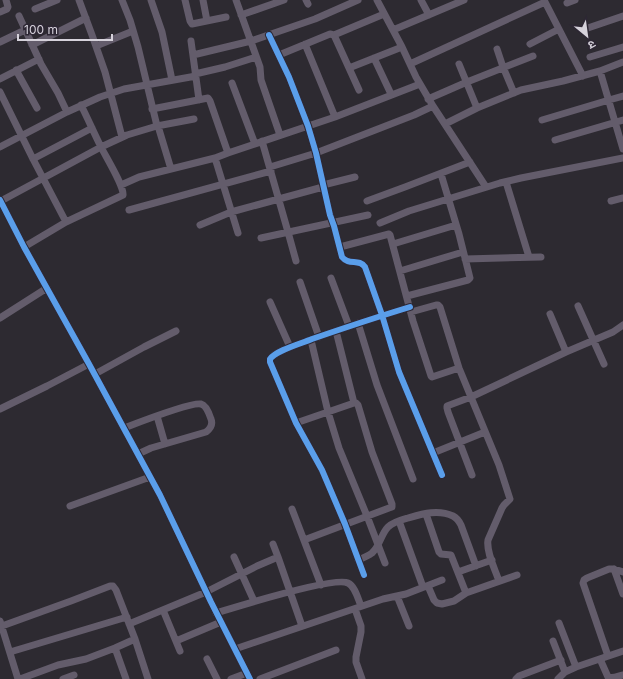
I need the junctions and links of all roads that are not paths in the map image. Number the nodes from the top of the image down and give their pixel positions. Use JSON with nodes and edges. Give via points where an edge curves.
{"nodes":[{"id":1,"x":6,"y":0,"type":"edge"},
{"id":2,"x":57,"y":0,"type":"edge"},
{"id":3,"x":79,"y":0,"type":"edge"},
{"id":4,"x":122,"y":0,"type":"edge"},
{"id":5,"x":151,"y":0,"type":"edge"},
{"id":6,"x":185,"y":0,"type":"edge"},
{"id":7,"x":203,"y":0,"type":"edge"},
{"id":8,"x":236,"y":0,"type":"edge"},
{"id":9,"x":284,"y":0,"type":"edge"},
{"id":10,"x":358,"y":0,"type":"edge"},
{"id":11,"x":377,"y":0,"type":"edge"},
{"id":12,"x":421,"y":0,"type":"edge"},
{"id":13,"x":575,"y":0,"type":"edge"},
{"id":14,"x":459,"y":1,"type":"edge"},
{"id":15,"x":544,"y":1,"type":"edge"},
{"id":16,"x":266,"y":3,"type":"edge"},
{"id":17,"x":567,"y":3,"type":"dead end"},
{"id":18,"x":36,"y":9,"type":"dead end"},
{"id":19,"x":0,"y":12,"type":"edge"},
{"id":20,"x":384,"y":14,"type":"junction"},
{"id":21,"x":241,"y":15,"type":"junction"},
{"id":22,"x":428,"y":15,"type":"junction"},
{"id":23,"x":19,"y":16,"type":"dead end"},
{"id":24,"x":623,"y":16,"type":"edge"},
{"id":25,"x":226,"y":17,"type":"dead end"},
{"id":26,"x":86,"y":18,"type":"junction"},
{"id":27,"x":207,"y":21,"type":"junction"},
{"id":28,"x":559,"y":29,"type":"junction"},
{"id":29,"x":25,"y":30,"type":"junction"},
{"id":30,"x":393,"y":30,"type":"junction"},
{"id":31,"x":582,"y":30,"type":"dead end"},
{"id":32,"x":134,"y":31,"type":"junction"},
{"id":33,"x":269,"y":35,"type":"junction"},
{"id":34,"x":334,"y":36,"type":"junction"},
{"id":35,"x":191,"y":41,"type":"dead end"},
{"id":36,"x":251,"y":41,"type":"junction"},
{"id":37,"x":0,"y":42,"type":"edge"},
{"id":38,"x":305,"y":44,"type":"junction"},
{"id":39,"x":530,"y":44,"type":"dead end"},
{"id":40,"x":32,"y":45,"type":"junction"},
{"id":41,"x":96,"y":46,"type":"junction"},
{"id":42,"x":402,"y":47,"type":"junction"},
{"id":43,"x":623,"y":47,"type":"edge"},
{"id":44,"x":497,"y":49,"type":"dead end"},
{"id":45,"x":193,"y":55,"type":"junction"},
{"id":46,"x":278,"y":55,"type":"junction"},
{"id":47,"x":532,"y":56,"type":"dead end"},
{"id":48,"x":256,"y":57,"type":"junction"},
{"id":49,"x":590,"y":57,"type":"dead end"},
{"id":50,"x":374,"y":58,"type":"junction"},
{"id":51,"x":38,"y":59,"type":"junction"},
{"id":52,"x":623,"y":62,"type":"edge"},
{"id":53,"x":410,"y":64,"type":"junction"},
{"id":54,"x":459,"y":64,"type":"dead end"},
{"id":55,"x":503,"y":67,"type":"junction"},
{"id":56,"x":349,"y":68,"type":"junction"},
{"id":57,"x":16,"y":70,"type":"junction"},
{"id":58,"x":600,"y":71,"type":"junction"},
{"id":59,"x":196,"y":75,"type":"junction"},
{"id":60,"x":583,"y":76,"type":"junction"},
{"id":61,"x":0,"y":79,"type":"edge"},
{"id":62,"x":172,"y":80,"type":"junction"},
{"id":63,"x":467,"y":82,"type":"junction"},
{"id":64,"x":232,"y":83,"type":"dead end"},
{"id":65,"x":420,"y":84,"type":"junction"},
{"id":66,"x":147,"y":85,"type":"junction"},
{"id":67,"x":359,"y":90,"type":"dead end"},
{"id":68,"x":0,"y":92,"type":"edge"},
{"id":69,"x":111,"y":93,"type":"junction"},
{"id":70,"x":514,"y":93,"type":"junction"},
{"id":71,"x":391,"y":94,"type":"junction"},
{"id":72,"x":623,"y":96,"type":"edge"},
{"id":73,"x":428,"y":99,"type":"junction"},
{"id":74,"x":199,"y":100,"type":"junction"},
{"id":75,"x":609,"y":100,"type":"junction"},
{"id":76,"x":81,"y":105,"type":"junction"},
{"id":77,"x":433,"y":106,"type":"junction"},
{"id":78,"x":37,"y":108,"type":"dead end"},
{"id":79,"x":152,"y":108,"type":"junction"},
{"id":80,"x":477,"y":108,"type":"junction"},
{"id":81,"x":68,"y":112,"type":"junction"},
{"id":82,"x":335,"y":116,"type":"junction"},
{"id":83,"x":194,"y":119,"type":"dead end"},
{"id":84,"x":542,"y":120,"type":"dead end"},
{"id":85,"x":623,"y":120,"type":"edge"},
{"id":86,"x":615,"y":122,"type":"junction"},
{"id":87,"x":444,"y":124,"type":"junction"},
{"id":88,"x":157,"y":126,"type":"junction"},
{"id":89,"x":308,"y":126,"type":"junction"},
{"id":90,"x":92,"y":128,"type":"junction"},
{"id":91,"x":280,"y":135,"type":"junction"},
{"id":92,"x":21,"y":136,"type":"junction"},
{"id":93,"x":122,"y":137,"type":"junction"},
{"id":94,"x":555,"y":140,"type":"dead end"},
{"id":95,"x":262,"y":141,"type":"junction"},
{"id":96,"x":255,"y":144,"type":"junction"},
{"id":97,"x":0,"y":147,"type":"edge"},
{"id":98,"x":101,"y":147,"type":"junction"},
{"id":99,"x":623,"y":149,"type":"edge"},
{"id":100,"x":316,"y":153,"type":"junction"},
{"id":101,"x":228,"y":154,"type":"junction"},
{"id":102,"x":215,"y":158,"type":"junction"},
{"id":103,"x":623,"y":158,"type":"edge"},
{"id":104,"x":33,"y":159,"type":"junction"},
{"id":105,"x":470,"y":162,"type":"junction"},
{"id":106,"x":171,"y":169,"type":"junction"},
{"id":107,"x":271,"y":169,"type":"junction"},
{"id":108,"x":441,"y":174,"type":"junction"},
{"id":109,"x":355,"y":177,"type":"dead end"},
{"id":110,"x":44,"y":178,"type":"junction"},
{"id":111,"x":506,"y":182,"type":"junction"},
{"id":112,"x":121,"y":184,"type":"junction"},
{"id":113,"x":223,"y":184,"type":"junction"},
{"id":114,"x":323,"y":186,"type":"junction"},
{"id":115,"x":486,"y":187,"type":"junction"},
{"id":116,"x":623,"y":198,"type":"edge"},
{"id":117,"x":279,"y":199,"type":"junction"},
{"id":118,"x":448,"y":199,"type":"junction"},
{"id":119,"x":367,"y":200,"type":"dead end"},
{"id":120,"x":0,"y":201,"type":"edge"},
{"id":121,"x":611,"y":201,"type":"dead end"},
{"id":122,"x":129,"y":210,"type":"dead end"},
{"id":123,"x":231,"y":212,"type":"junction"},
{"id":124,"x":368,"y":215,"type":"dead end"},
{"id":125,"x":66,"y":222,"type":"junction"},
{"id":126,"x":332,"y":223,"type":"junction"},
{"id":127,"x":380,"y":223,"type":"dead end"},
{"id":128,"x":200,"y":225,"type":"dead end"},
{"id":129,"x":456,"y":225,"type":"junction"},
{"id":130,"x":288,"y":232,"type":"junction"},
{"id":131,"x":238,"y":233,"type":"dead end"},
{"id":132,"x":262,"y":238,"type":"dead end"},
{"id":133,"x":393,"y":244,"type":"junction"},
{"id":134,"x":24,"y":247,"type":"junction"},
{"id":135,"x":340,"y":247,"type":"junction"},
{"id":136,"x":464,"y":255,"type":"junction"},
{"id":137,"x":529,"y":257,"type":"junction"},
{"id":138,"x":541,"y":257,"type":"dead end"},
{"id":139,"x":296,"y":261,"type":"dead end"},
{"id":140,"x":400,"y":271,"type":"junction"},
{"id":141,"x":331,"y":278,"type":"dead end"},
{"id":142,"x":300,"y":282,"type":"dead end"},
{"id":143,"x":47,"y":288,"type":"junction"},
{"id":144,"x":407,"y":296,"type":"junction"},
{"id":145,"x":270,"y":302,"type":"dead end"},
{"id":146,"x":578,"y":306,"type":"dead end"},
{"id":147,"x":410,"y":310,"type":"junction"},
{"id":148,"x":550,"y":314,"type":"dead end"},
{"id":149,"x":382,"y":315,"type":"junction"},
{"id":150,"x":0,"y":318,"type":"edge"},
{"id":151,"x":358,"y":323,"type":"junction"},
{"id":152,"x":623,"y":325,"type":"edge"},
{"id":153,"x":349,"y":326,"type":"junction"},
{"id":154,"x":176,"y":331,"type":"dead end"},
{"id":155,"x":336,"y":331,"type":"junction"},
{"id":156,"x":319,"y":337,"type":"junction"},
{"id":157,"x":311,"y":340,"type":"junction"},
{"id":158,"x":594,"y":341,"type":"junction"},
{"id":159,"x":290,"y":347,"type":"junction"},
{"id":160,"x":566,"y":352,"type":"junction"},
{"id":161,"x":89,"y":364,"type":"junction"},
{"id":162,"x":604,"y":364,"type":"dead end"},
{"id":163,"x":459,"y":368,"type":"junction"},
{"id":164,"x":95,"y":374,"type":"junction"},
{"id":165,"x":471,"y":397,"type":"junction"},
{"id":166,"x":354,"y":403,"type":"junction"},
{"id":167,"x":0,"y":409,"type":"edge"},
{"id":168,"x":328,"y":412,"type":"junction"},
{"id":169,"x":157,"y":416,"type":"junction"},
{"id":170,"x":296,"y":423,"type":"junction"},
{"id":171,"x":124,"y":428,"type":"junction"},
{"id":172,"x":485,"y":432,"type":"junction"},
{"id":173,"x":459,"y":442,"type":"junction"},
{"id":174,"x":165,"y":444,"type":"junction"},
{"id":175,"x":433,"y":453,"type":"junction"},
{"id":176,"x":138,"y":454,"type":"junction"},
{"id":177,"x":442,"y":475,"type":"dead end"},
{"id":178,"x":472,"y":475,"type":"dead end"},
{"id":179,"x":150,"y":477,"type":"junction"},
{"id":180,"x":413,"y":479,"type":"dead end"},
{"id":181,"x":70,"y":506,"type":"dead end"},
{"id":182,"x":292,"y":508,"type":"dead end"},
{"id":183,"x":426,"y":514,"type":"junction"},
{"id":184,"x":367,"y":516,"type":"junction"},
{"id":185,"x":398,"y":521,"type":"junction"},
{"id":186,"x":345,"y":524,"type":"junction"},
{"id":187,"x":304,"y":540,"type":"junction"},
{"id":188,"x":272,"y":544,"type":"dead end"},
{"id":189,"x":378,"y":544,"type":"junction"},
{"id":190,"x":234,"y":557,"type":"dead end"},
{"id":191,"x":278,"y":557,"type":"junction"},
{"id":192,"x":358,"y":560,"type":"junction"},
{"id":193,"x":492,"y":560,"type":"junction"},
{"id":194,"x":385,"y":563,"type":"dead end"},
{"id":195,"x":476,"y":566,"type":"junction"},
{"id":196,"x":614,"y":569,"type":"junction"},
{"id":197,"x":458,"y":572,"type":"junction"},
{"id":198,"x":623,"y":572,"type":"edge"},
{"id":199,"x":242,"y":573,"type":"junction"},
{"id":200,"x":364,"y":575,"type":"dead end"},
{"id":201,"x":517,"y":575,"type":"dead end"},
{"id":202,"x":442,"y":580,"type":"dead end"},
{"id":203,"x":499,"y":581,"type":"junction"},
{"id":204,"x":321,"y":585,"type":"junction"},
{"id":205,"x":426,"y":587,"type":"junction"},
{"id":206,"x":206,"y":592,"type":"junction"},
{"id":207,"x":290,"y":592,"type":"junction"},
{"id":208,"x":466,"y":594,"type":"junction"},
{"id":209,"x":623,"y":594,"type":"edge"},
{"id":210,"x":397,"y":596,"type":"junction"},
{"id":211,"x":254,"y":601,"type":"junction"},
{"id":212,"x":358,"y":608,"type":"junction"},
{"id":213,"x":163,"y":610,"type":"junction"},
{"id":214,"x":216,"y":613,"type":"junction"},
{"id":215,"x":128,"y":620,"type":"junction"},
{"id":216,"x":221,"y":622,"type":"junction"},
{"id":217,"x":559,"y":623,"type":"dead end"},
{"id":218,"x":1,"y":624,"type":"edge"},
{"id":219,"x":302,"y":626,"type":"junction"},
{"id":220,"x":409,"y":626,"type":"dead end"},
{"id":221,"x":135,"y":639,"type":"junction"},
{"id":222,"x":176,"y":641,"type":"junction"},
{"id":223,"x":553,"y":641,"type":"dead end"},
{"id":224,"x":116,"y":648,"type":"junction"},
{"id":225,"x":235,"y":649,"type":"junction"},
{"id":226,"x":336,"y":650,"type":"dead end"},
{"id":227,"x":180,"y":651,"type":"dead end"},
{"id":228,"x":623,"y":651,"type":"edge"},
{"id":229,"x":10,"y":652,"type":"junction"},
{"id":230,"x":608,"y":656,"type":"junction"},
{"id":231,"x":208,"y":659,"type":"dead end"},
{"id":232,"x":600,"y":659,"type":"junction"},
{"id":233,"x":561,"y":660,"type":"junction"},
{"id":234,"x":576,"y":667,"type":"junction"},
{"id":235,"x":566,"y":672,"type":"junction"},
{"id":236,"x":74,"y":675,"type":"dead end"},
{"id":237,"x":623,"y":675,"type":"edge"},
{"id":238,"x":249,"y":676,"type":"edge"},
{"id":239,"x":19,"y":679,"type":"edge"},
{"id":240,"x":63,"y":679,"type":"edge"},
{"id":241,"x":126,"y":679,"type":"edge"},
{"id":242,"x":148,"y":679,"type":"edge"},
{"id":243,"x":217,"y":679,"type":"edge"},
{"id":244,"x":231,"y":679,"type":"edge"},
{"id":245,"x":260,"y":679,"type":"edge"},
{"id":246,"x":362,"y":679,"type":"edge"},
{"id":247,"x":516,"y":679,"type":"edge"},
{"id":248,"x":558,"y":679,"type":"edge"}],
"edges":[{"from":1,"to":19,"type":"street","via":[[8,7]]},
{"from":2,"to":18,"type":"street"},
{"from":3,"to":26,"type":"street"},
{"from":4,"to":32,"type":"street"},
{"from":5,"to":62,"type":"street","via":[[162,32]]},
{"from":6,"to":27,"type":"street","via":[[191,23]]},
{"from":7,"to":27,"type":"street"},
{"from":8,"to":21,"type":"street"},
{"from":9,"to":16,"type":"street"},
{"from":10,"to":33,"type":"street"},
{"from":11,"to":20,"type":"street"},
{"from":12,"to":22,"type":"street"},
{"from":13,"to":17,"type":"street"},
{"from":14,"to":22,"type":"street"},
{"from":15,"to":28,"type":"street"},
{"from":15,"to":53,"type":"street"},
{"from":16,"to":21,"type":"street"},
{"from":20,"to":30,"type":"street"},
{"from":20,"to":34,"type":"street"},
{"from":21,"to":36,"type":"street"},
{"from":22,"to":30,"type":"street"},
{"from":23,"to":29,"type":"street"},
{"from":24,"to":31,"type":"street"},
{"from":25,"to":27,"type":"street"},
{"from":26,"to":40,"type":"street"},
{"from":26,"to":41,"type":"street"},
{"from":28,"to":39,"type":"street"},
{"from":28,"to":60,"type":"street"},
{"from":29,"to":37,"type":"street"},
{"from":29,"to":40,"type":"street"},
{"from":30,"to":42,"type":"street"},
{"from":32,"to":41,"type":"street"},
{"from":32,"to":66,"type":"street"},
{"from":33,"to":36,"type":"street"},
{"from":33,"to":46,"type":"street"},
{"from":34,"to":38,"type":"street","via":[[330,34]]},
{"from":34,"to":56,"type":"street"},
{"from":35,"to":45,"type":"street"},
{"from":36,"to":45,"type":"street"},
{"from":36,"to":48,"type":"street"},
{"from":38,"to":46,"type":"street"},
{"from":38,"to":82,"type":"street"},
{"from":40,"to":51,"type":"street"},
{"from":41,"to":69,"type":"street"},
{"from":42,"to":50,"type":"street"},
{"from":42,"to":53,"type":"street"},
{"from":43,"to":49,"type":"street"},
{"from":44,"to":55,"type":"street"},
{"from":45,"to":59,"type":"street"},
{"from":46,"to":89,"type":"street"},
{"from":47,"to":55,"type":"street"},
{"from":48,"to":59,"type":"street"},
{"from":48,"to":91,"type":"street"},
{"from":50,"to":56,"type":"street"},
{"from":50,"to":71,"type":"street"},
{"from":51,"to":57,"type":"street"},
{"from":51,"to":81,"type":"street"},
{"from":52,"to":58,"type":"street"},
{"from":53,"to":65,"type":"street"},
{"from":54,"to":63,"type":"street"},
{"from":55,"to":63,"type":"street"},
{"from":55,"to":70,"type":"street"},
{"from":56,"to":67,"type":"street"},
{"from":57,"to":61,"type":"street"},
{"from":57,"to":78,"type":"street"},
{"from":58,"to":60,"type":"street"},
{"from":58,"to":75,"type":"street"},
{"from":59,"to":62,"type":"street"},
{"from":59,"to":74,"type":"street"},
{"from":60,"to":70,"type":"street"},
{"from":62,"to":66,"type":"street"},
{"from":63,"to":73,"type":"street"},
{"from":63,"to":80,"type":"street"},
{"from":64,"to":96,"type":"street"},
{"from":65,"to":71,"type":"street"},
{"from":65,"to":73,"type":"street"},
{"from":66,"to":69,"type":"street"},
{"from":66,"to":79,"type":"street"},
{"from":68,"to":92,"type":"street"},
{"from":69,"to":76,"type":"street"},
{"from":69,"to":93,"type":"street"},
{"from":70,"to":80,"type":"street"},
{"from":71,"to":82,"type":"street"},
{"from":72,"to":75,"type":"street"},
{"from":73,"to":77,"type":"street"},
{"from":74,"to":79,"type":"street"},
{"from":74,"to":101,"type":"street","via":[[209,99]]},
{"from":75,"to":84,"type":"street"},
{"from":75,"to":86,"type":"street"},
{"from":76,"to":81,"type":"street"},
{"from":76,"to":90,"type":"street"},
{"from":77,"to":87,"type":"street"},
{"from":77,"to":100,"type":"street"},
{"from":79,"to":88,"type":"street"},
{"from":80,"to":87,"type":"street"},
{"from":81,"to":92,"type":"street"},
{"from":82,"to":89,"type":"street"},
{"from":83,"to":88,"type":"street"},
{"from":85,"to":86,"type":"street"},
{"from":86,"to":94,"type":"street"},
{"from":86,"to":99,"type":"street"},
{"from":87,"to":105,"type":"street"},
{"from":88,"to":93,"type":"street"},
{"from":88,"to":106,"type":"street"},
{"from":89,"to":91,"type":"street"},
{"from":89,"to":100,"type":"street"},
{"from":90,"to":98,"type":"street"},
{"from":90,"to":104,"type":"street"},
{"from":91,"to":95,"type":"street"},
{"from":92,"to":97,"type":"street"},
{"from":92,"to":104,"type":"street"},
{"from":93,"to":98,"type":"street"},
{"from":95,"to":96,"type":"street"},
{"from":95,"to":107,"type":"street"},
{"from":96,"to":101,"type":"street"},
{"from":98,"to":110,"type":"street"},
{"from":98,"to":112,"type":"street"},
{"from":100,"to":107,"type":"street"},
{"from":100,"to":114,"type":"street"},
{"from":101,"to":102,"type":"street"},
{"from":102,"to":106,"type":"street"},
{"from":102,"to":113,"type":"street"},
{"from":103,"to":111,"type":"street"},
{"from":104,"to":110,"type":"street"},
{"from":105,"to":108,"type":"street"},
{"from":105,"to":115,"type":"street"},
{"from":106,"to":112,"type":"street"},
{"from":107,"to":113,"type":"street"},
{"from":107,"to":117,"type":"street"},
{"from":108,"to":118,"type":"street"},
{"from":108,"to":119,"type":"street"},
{"from":109,"to":114,"type":"street"},
{"from":110,"to":120,"type":"street"},
{"from":110,"to":125,"type":"street"},
{"from":111,"to":115,"type":"street"},
{"from":111,"to":137,"type":"street"},
{"from":112,"to":125,"type":"street","via":[[123,195]]},
{"from":113,"to":122,"type":"street"},
{"from":113,"to":123,"type":"street"},
{"from":114,"to":117,"type":"street"},
{"from":114,"to":126,"type":"street"},
{"from":115,"to":118,"type":"street"},
{"from":116,"to":121,"type":"street"},
{"from":117,"to":123,"type":"street"},
{"from":117,"to":130,"type":"street"},
{"from":118,"to":127,"type":"street"},
{"from":118,"to":129,"type":"street"},
{"from":120,"to":134,"type":"street"},
{"from":123,"to":128,"type":"street"},
{"from":123,"to":131,"type":"street"},
{"from":124,"to":126,"type":"street"},
{"from":125,"to":134,"type":"street"},
{"from":126,"to":130,"type":"street"},
{"from":126,"to":135,"type":"street"},
{"from":129,"to":133,"type":"street"},
{"from":129,"to":136,"type":"street"},
{"from":130,"to":132,"type":"street"},
{"from":130,"to":139,"type":"street"},
{"from":133,"to":135,"type":"street","via":[[389,234]]},
{"from":133,"to":140,"type":"street"},
{"from":134,"to":143,"type":"street"},
{"from":135,"to":149,"type":"street","via":[[344,260],[360,262],[365,267]]},
{"from":136,"to":137,"type":"street"},
{"from":136,"to":140,"type":"street"},
{"from":136,"to":144,"type":"street","via":[[470,276],[468,280]]},
{"from":137,"to":138,"type":"street"},
{"from":140,"to":144,"type":"street"},
{"from":141,"to":153,"type":"street"},
{"from":142,"to":156,"type":"street"},
{"from":143,"to":150,"type":"street"},
{"from":143,"to":161,"type":"street"},
{"from":144,"to":147,"type":"street"},
{"from":145,"to":159,"type":"street"},
{"from":146,"to":158,"type":"street"},
{"from":147,"to":149,"type":"street"},
{"from":147,"to":163,"type":"street","via":[[436,305],[440,307]]},
{"from":147,"to":163,"type":"street","via":[[431,376]]},
{"from":148,"to":160,"type":"street"},
{"from":149,"to":151,"type":"street"},
{"from":149,"to":175,"type":"street","via":[[399,372]]},
{"from":151,"to":153,"type":"street"},
{"from":151,"to":180,"type":"street","via":[[377,385]]},
{"from":152,"to":158,"type":"street"},
{"from":153,"to":155,"type":"street"},
{"from":154,"to":164,"type":"street"},
{"from":155,"to":156,"type":"street"},
{"from":155,"to":166,"type":"street"},
{"from":156,"to":157,"type":"street"},
{"from":157,"to":159,"type":"street"},
{"from":157,"to":168,"type":"street"},
{"from":158,"to":160,"type":"street"},
{"from":158,"to":162,"type":"street"},
{"from":159,"to":170,"type":"street","via":[[274,355],[270,362]]},
{"from":160,"to":165,"type":"street"},
{"from":161,"to":164,"type":"street"},
{"from":161,"to":167,"type":"street"},
{"from":163,"to":165,"type":"street"},
{"from":164,"to":171,"type":"street"},
{"from":165,"to":172,"type":"street"},
{"from":165,"to":173,"type":"street","via":[[446,408]]},
{"from":166,"to":168,"type":"street"},
{"from":166,"to":184,"type":"street","via":[[359,407],[372,452],[392,504],[392,507]]},
{"from":168,"to":170,"type":"street"},
{"from":168,"to":184,"type":"street","via":[[339,448]]},
{"from":169,"to":171,"type":"street"},
{"from":169,"to":174,"type":"street"},
{"from":169,"to":174,"type":"street","via":[[203,404],[211,419],[212,424],[206,432]]},
{"from":170,"to":186,"type":"street","via":[[322,470]]},
{"from":171,"to":176,"type":"street"},
{"from":172,"to":173,"type":"street"},
{"from":172,"to":193,"type":"street","via":[[510,499],[502,508],[488,540]]},
{"from":173,"to":175,"type":"street"},
{"from":173,"to":178,"type":"street"},
{"from":174,"to":176,"type":"street"},
{"from":175,"to":177,"type":"street"},
{"from":176,"to":179,"type":"street"},
{"from":179,"to":181,"type":"street"},
{"from":179,"to":206,"type":"street"},
{"from":182,"to":187,"type":"street"},
{"from":183,"to":185,"type":"street"},
{"from":183,"to":195,"type":"street","via":[[440,513],[458,519]]},
{"from":183,"to":197,"type":"street","via":[[439,552],[451,555]]},
{"from":184,"to":186,"type":"street"},
{"from":184,"to":189,"type":"street"},
{"from":185,"to":189,"type":"street","via":[[388,527]]},
{"from":185,"to":205,"type":"street"},
{"from":186,"to":187,"type":"street"},
{"from":186,"to":192,"type":"street"},
{"from":187,"to":204,"type":"street"},
{"from":188,"to":191,"type":"street"},
{"from":189,"to":192,"type":"street","via":[[371,554]]},
{"from":189,"to":194,"type":"street"},
{"from":190,"to":199,"type":"street"},
{"from":191,"to":199,"type":"street"},
{"from":191,"to":207,"type":"street"},
{"from":192,"to":200,"type":"street"},
{"from":193,"to":195,"type":"street"},
{"from":193,"to":203,"type":"street"},
{"from":195,"to":197,"type":"street"},
{"from":196,"to":198,"type":"street"},
{"from":196,"to":209,"type":"street"},
{"from":196,"to":230,"type":"street","via":[[587,578],[583,583]]},
{"from":197,"to":208,"type":"street"},
{"from":199,"to":206,"type":"street"},
{"from":199,"to":211,"type":"street"},
{"from":201,"to":203,"type":"street"},
{"from":202,"to":205,"type":"street"},
{"from":203,"to":208,"type":"street"},
{"from":204,"to":207,"type":"street"},
{"from":204,"to":212,"type":"street","via":[[333,582],[347,583],[354,590]]},
{"from":205,"to":208,"type":"street","via":[[434,600],[442,604]]},
{"from":205,"to":210,"type":"street"},
{"from":206,"to":213,"type":"street"},
{"from":206,"to":214,"type":"street"},
{"from":207,"to":211,"type":"street"},
{"from":207,"to":219,"type":"street"},
{"from":210,"to":212,"type":"street"},
{"from":210,"to":220,"type":"street"},
{"from":211,"to":214,"type":"street"},
{"from":212,"to":219,"type":"street"},
{"from":212,"to":246,"type":"street","via":[[361,626],[356,662]]},
{"from":213,"to":215,"type":"street"},
{"from":213,"to":222,"type":"street"},
{"from":214,"to":216,"type":"street"},
{"from":215,"to":218,"type":"street","via":[[116,590],[110,586],[71,602]]},
{"from":215,"to":221,"type":"street"},
{"from":215,"to":229,"type":"street"},
{"from":216,"to":222,"type":"street"},
{"from":216,"to":225,"type":"street"},
{"from":217,"to":234,"type":"street"},
{"from":218,"to":229,"type":"street"},
{"from":219,"to":225,"type":"street"},
{"from":221,"to":224,"type":"street"},
{"from":221,"to":242,"type":"street"},
{"from":222,"to":227,"type":"street"},
{"from":223,"to":233,"type":"street"},
{"from":224,"to":239,"type":"street"},
{"from":224,"to":241,"type":"street"},
{"from":225,"to":238,"type":"street"},
{"from":226,"to":245,"type":"street"},
{"from":228,"to":230,"type":"street"},
{"from":229,"to":239,"type":"street"},
{"from":230,"to":232,"type":"street"},
{"from":231,"to":243,"type":"street"},
{"from":232,"to":234,"type":"street"},
{"from":232,"to":237,"type":"street","via":[[608,677]]},
{"from":233,"to":235,"type":"street"},
{"from":233,"to":247,"type":"street"},
{"from":234,"to":235,"type":"street"},
{"from":235,"to":248,"type":"street"},
{"from":236,"to":240,"type":"street"},
{"from":238,"to":244,"type":"street"}]}
